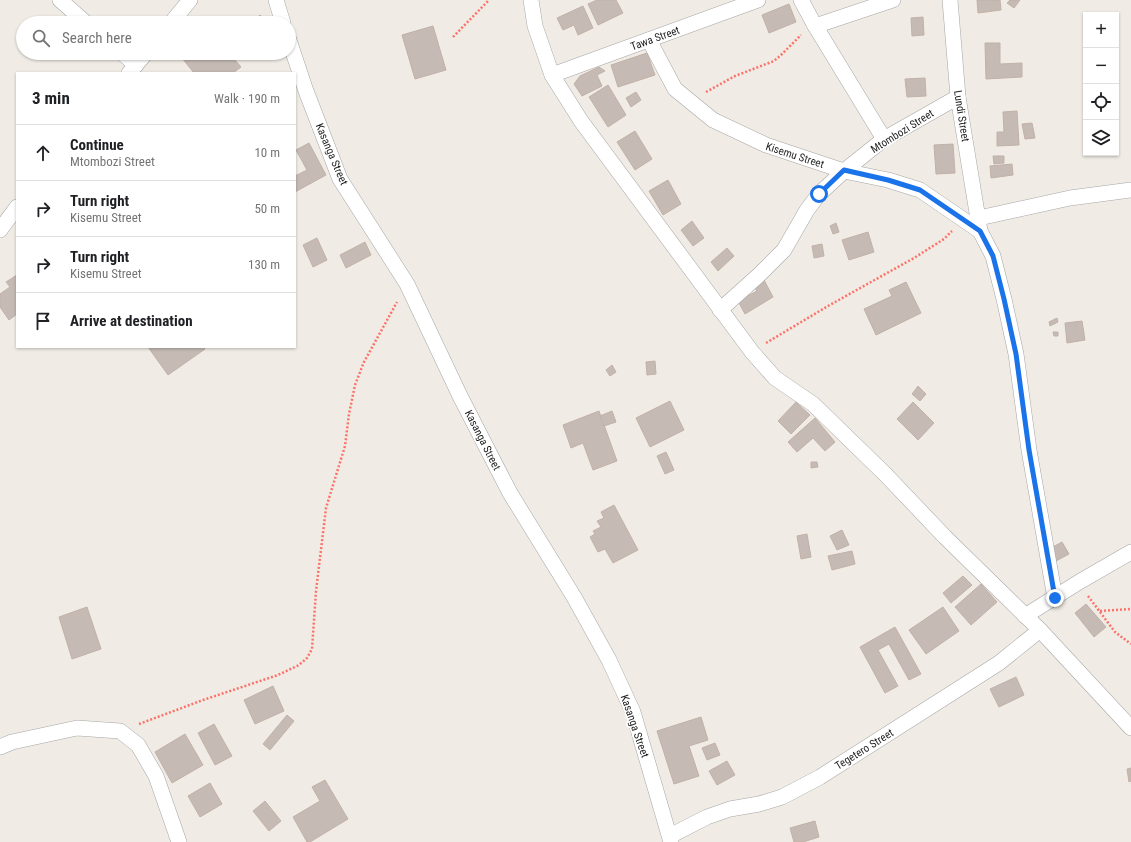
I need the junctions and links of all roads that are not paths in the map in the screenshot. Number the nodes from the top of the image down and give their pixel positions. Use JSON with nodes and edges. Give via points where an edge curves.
{"nodes":[{"id":1,"x":60,"y":0,"type":"edge"},
{"id":2,"x":190,"y":0,"type":"edge"},
{"id":3,"x":276,"y":0,"type":"edge"},
{"id":4,"x":531,"y":0,"type":"edge"},
{"id":5,"x":758,"y":0,"type":"edge"},
{"id":6,"x":801,"y":0,"type":"edge"},
{"id":7,"x":893,"y":0,"type":"edge"},
{"id":8,"x":950,"y":0,"type":"edge"},
{"id":9,"x":78,"y":16,"type":"edge"},
{"id":10,"x":177,"y":16,"type":"edge"},
{"id":11,"x":281,"y":16,"type":"edge"},
{"id":12,"x":815,"y":26,"type":"junction"},
{"id":13,"x":649,"y":40,"type":"junction"},
{"id":14,"x":126,"y":60,"type":"edge"},
{"id":15,"x":140,"y":60,"type":"edge"},
{"id":16,"x":296,"y":60,"type":"edge"},
{"id":17,"x":132,"y":69,"type":"edge"},
{"id":18,"x":552,"y":75,"type":"junction"},
{"id":19,"x":958,"y":97,"type":"junction"},
{"id":20,"x":884,"y":139,"type":"junction"},
{"id":21,"x":844,"y":170,"type":"junction"},
{"id":22,"x":1131,"y":190,"type":"edge"},
{"id":23,"x":16,"y":208,"type":"edge"},
{"id":24,"x":980,"y":225,"type":"junction"},
{"id":25,"x":0,"y":230,"type":"edge"},
{"id":26,"x":720,"y":310,"type":"junction"},
{"id":27,"x":1131,"y":552,"type":"edge"},
{"id":28,"x":1055,"y":598,"type":"junction"},
{"id":29,"x":1025,"y":616,"type":"junction"},
{"id":30,"x":1040,"y":630,"type":"junction"},
{"id":31,"x":1131,"y":728,"type":"edge"},
{"id":32,"x":0,"y":747,"type":"edge"},
{"id":33,"x":671,"y":839,"type":"edge"},
{"id":34,"x":179,"y":842,"type":"edge"}],
"edges":[{"from":1,"to":9,"type":"street"},
{"from":2,"to":10,"type":"street"},
{"from":3,"to":11,"type":"street"},
{"from":4,"to":18,"type":"street","via":[[535,26]]},
{"from":5,"to":13,"type":"street","name":"Tawa Street"},
{"from":6,"to":12,"type":"street"},
{"from":7,"to":12,"type":"street"},
{"from":8,"to":19,"type":"street","name":"Lundi Street"},
{"from":12,"to":20,"type":"street"},
{"from":13,"to":18,"type":"street","name":"Tawa Street"},
{"from":13,"to":21,"type":"street","name":"Kisemu Street","via":[[675,90],[714,120],[766,145]]},
{"from":14,"to":17,"type":"street"},
{"from":15,"to":17,"type":"street"},
{"from":16,"to":33,"type":"street","name":"Kasanga Street","via":[[340,179],[407,284],[510,493],[574,597],[609,660],[632,712]]},
{"from":18,"to":26,"type":"street","via":[[581,121]]},
{"from":19,"to":20,"type":"street","name":"Mtombozi Street"},
{"from":19,"to":24,"type":"street","name":"Lundi Street"},
{"from":20,"to":21,"type":"street","name":"Mtombozi Street"},
{"from":21,"to":24,"type":"street","name":"Kisemu Street","via":[[920,190],[963,219]]},
{"from":21,"to":26,"type":"street","name":"Mtombozi Street","via":[[819,194],[807,210],[784,250]]},
{"from":22,"to":24,"type":"street","via":[[1070,198]]},
{"from":23,"to":25,"type":"street"},
{"from":24,"to":28,"type":"street","name":"Kisemu Street","via":[[993,256],[1016,354],[1029,450]]},
{"from":26,"to":29,"type":"street","via":[[775,378],[813,404]]},
{"from":27,"to":28,"type":"street"},
{"from":28,"to":29,"type":"street"},
{"from":29,"to":30,"type":"street"},
{"from":30,"to":31,"type":"street"},
{"from":30,"to":33,"type":"street","name":"Tegetero Street","via":[[1000,663],[820,777],[782,797],[707,817]]},
{"from":32,"to":34,"type":"street","via":[[77,728],[120,731],[138,744],[156,776]]}]}
